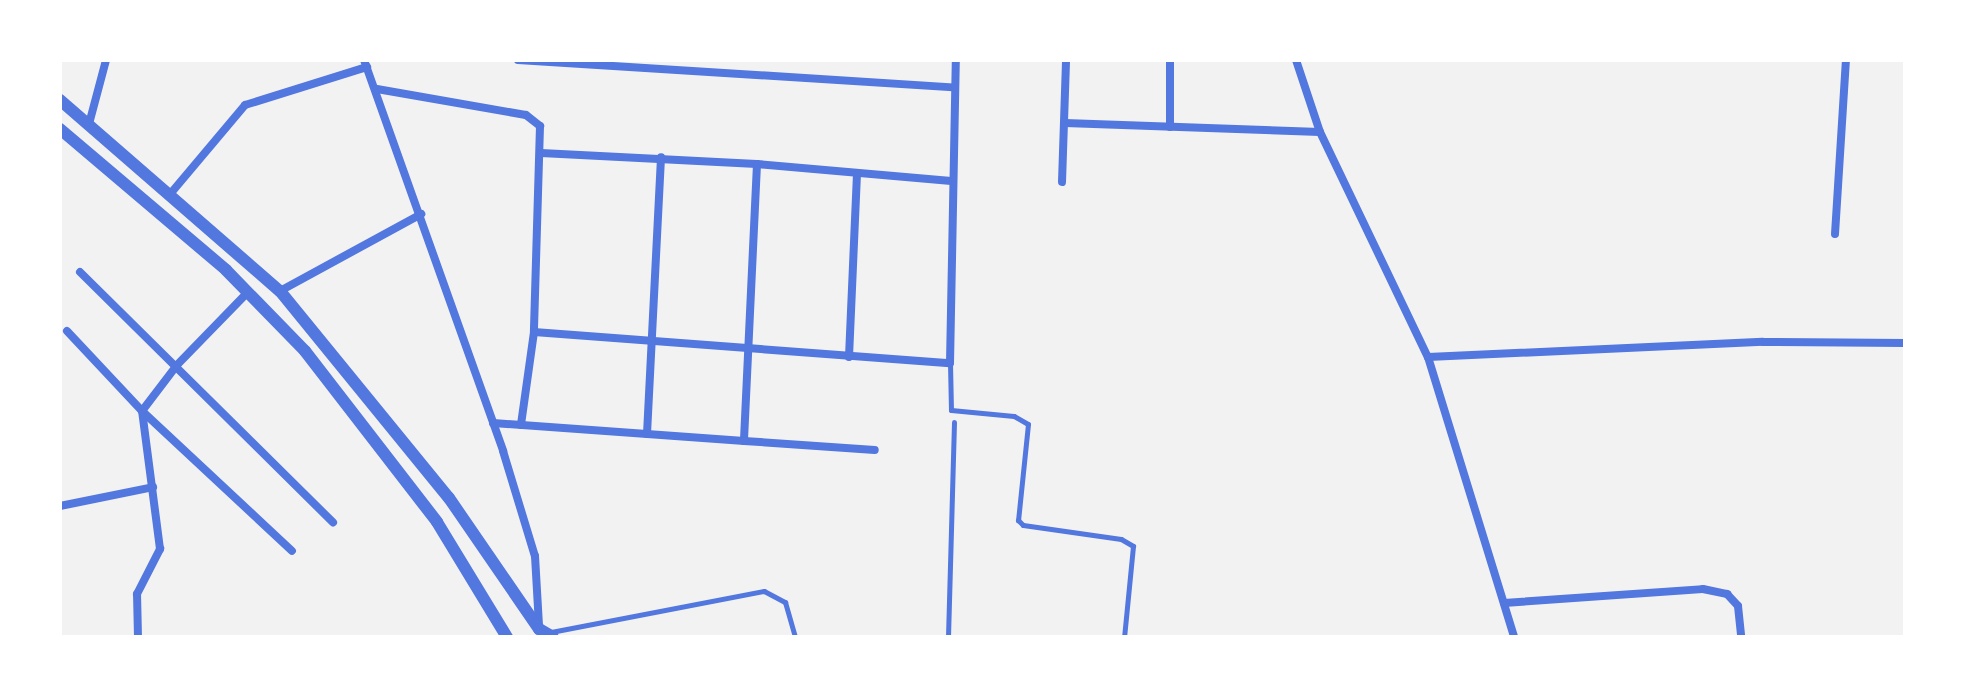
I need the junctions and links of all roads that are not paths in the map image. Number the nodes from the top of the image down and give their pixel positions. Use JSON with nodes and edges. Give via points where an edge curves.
{"nodes":[{"id":1,"x":106,"y":60,"type":"edge"},
{"id":2,"x":518,"y":60,"type":"edge"},
{"id":3,"x":956,"y":60,"type":"edge"},
{"id":4,"x":1066,"y":60,"type":"edge"},
{"id":5,"x":1170,"y":60,"type":"edge"},
{"id":6,"x":1296,"y":60,"type":"edge"},
{"id":7,"x":1846,"y":60,"type":"edge"},
{"id":8,"x":366,"y":63,"type":"edge"},
{"id":9,"x":953,"y":87,"type":"junction"},
{"id":10,"x":377,"y":89,"type":"junction"},
{"id":11,"x":60,"y":100,"type":"edge"},
{"id":12,"x":1065,"y":123,"type":"junction"},
{"id":13,"x":89,"y":124,"type":"junction"},
{"id":14,"x":1170,"y":127,"type":"junction"},
{"id":15,"x":60,"y":129,"type":"edge"},
{"id":16,"x":1320,"y":132,"type":"junction"},
{"id":17,"x":541,"y":153,"type":"junction"},
{"id":18,"x":661,"y":157,"type":"junction"},
{"id":19,"x":757,"y":164,"type":"junction"},
{"id":20,"x":857,"y":174,"type":"junction"},
{"id":21,"x":951,"y":181,"type":"junction"},
{"id":22,"x":1062,"y":182,"type":"dead end"},
{"id":23,"x":171,"y":193,"type":"junction"},
{"id":24,"x":421,"y":214,"type":"junction"},
{"id":25,"x":1835,"y":234,"type":"dead end"},
{"id":26,"x":80,"y":272,"type":"dead end"},
{"id":27,"x":280,"y":291,"type":"junction"},
{"id":28,"x":248,"y":292,"type":"junction"},
{"id":29,"x":67,"y":331,"type":"dead end"},
{"id":30,"x":534,"y":332,"type":"junction"},
{"id":31,"x":648,"y":341,"type":"junction"},
{"id":32,"x":1905,"y":343,"type":"edge"},
{"id":33,"x":748,"y":351,"type":"junction"},
{"id":34,"x":849,"y":357,"type":"junction"},
{"id":35,"x":1428,"y":357,"type":"junction"},
{"id":36,"x":950,"y":363,"type":"junction"},
{"id":37,"x":177,"y":365,"type":"junction"},
{"id":38,"x":142,"y":411,"type":"junction"},
{"id":39,"x":954,"y":422,"type":"dead end"},
{"id":40,"x":493,"y":423,"type":"junction"},
{"id":41,"x":521,"y":425,"type":"junction"},
{"id":42,"x":647,"y":434,"type":"junction"},
{"id":43,"x":744,"y":441,"type":"junction"},
{"id":44,"x":875,"y":450,"type":"dead end"},
{"id":45,"x":153,"y":487,"type":"junction"},
{"id":46,"x":60,"y":506,"type":"edge"},
{"id":47,"x":333,"y":522,"type":"dead end"},
{"id":48,"x":292,"y":551,"type":"dead end"},
{"id":49,"x":1504,"y":603,"type":"junction"},
{"id":50,"x":548,"y":633,"type":"edge"},
{"id":51,"x":138,"y":637,"type":"edge"},
{"id":52,"x":507,"y":637,"type":"edge"},
{"id":53,"x":795,"y":637,"type":"edge"},
{"id":54,"x":948,"y":637,"type":"edge"},
{"id":55,"x":1124,"y":637,"type":"edge"},
{"id":56,"x":1514,"y":637,"type":"edge"},
{"id":57,"x":1741,"y":637,"type":"edge"}],
"edges":[{"from":1,"to":13,"type":"street"},
{"from":2,"to":9,"type":"street"},
{"from":3,"to":9,"type":"street"},
{"from":4,"to":12,"type":"street"},
{"from":5,"to":14,"type":"street"},
{"from":6,"to":16,"type":"street"},
{"from":7,"to":25,"type":"street"},
{"from":8,"to":10,"type":"street"},
{"from":8,"to":23,"type":"street","via":[[245,105]]},
{"from":9,"to":21,"type":"street"},
{"from":10,"to":17,"type":"street","via":[[526,115],[540,126]]},
{"from":10,"to":24,"type":"street"},
{"from":11,"to":13,"type":"street"},
{"from":12,"to":14,"type":"street"},
{"from":12,"to":22,"type":"street"},
{"from":13,"to":23,"type":"street"},
{"from":14,"to":16,"type":"street"},
{"from":15,"to":28,"type":"street"},
{"from":16,"to":35,"type":"street"},
{"from":17,"to":18,"type":"street"},
{"from":17,"to":30,"type":"street"},
{"from":18,"to":19,"type":"street"},
{"from":18,"to":31,"type":"street"},
{"from":19,"to":20,"type":"street"},
{"from":19,"to":33,"type":"street"},
{"from":20,"to":21,"type":"street"},
{"from":20,"to":34,"type":"street"},
{"from":21,"to":36,"type":"street"},
{"from":23,"to":27,"type":"street"},
{"from":24,"to":27,"type":"street"},
{"from":24,"to":40,"type":"street"},
{"from":26,"to":37,"type":"street"},
{"from":27,"to":50,"type":"street","via":[[449,498]]},
{"from":28,"to":37,"type":"street"},
{"from":28,"to":52,"type":"street","via":[[305,351],[365,426],[437,522]]},
{"from":29,"to":38,"type":"street"},
{"from":30,"to":31,"type":"street"},
{"from":30,"to":41,"type":"street"},
{"from":31,"to":33,"type":"street"},
{"from":31,"to":42,"type":"street"},
{"from":32,"to":35,"type":"street","via":[[1763,342]]},
{"from":33,"to":34,"type":"street"},
{"from":33,"to":43,"type":"street"},
{"from":34,"to":36,"type":"street"},
{"from":35,"to":49,"type":"street"},
{"from":36,"to":55,"type":"lane","via":[[951,410],[1022,417],[1028,424],[1018,520],[1023,525],[1121,539],[1133,546]]},
{"from":37,"to":38,"type":"street"},
{"from":37,"to":47,"type":"street"},
{"from":38,"to":45,"type":"street"},
{"from":38,"to":48,"type":"street"},
{"from":39,"to":54,"type":"lane"},
{"from":40,"to":41,"type":"street"},
{"from":40,"to":50,"type":"street","via":[[535,556]]},
{"from":41,"to":42,"type":"street"},
{"from":42,"to":43,"type":"street"},
{"from":43,"to":44,"type":"street"},
{"from":45,"to":46,"type":"street"},
{"from":45,"to":51,"type":"street","via":[[160,549],[137,594]]},
{"from":49,"to":56,"type":"street"},
{"from":49,"to":57,"type":"street","via":[[1703,589],[1727,594],[1738,606]]},
{"from":50,"to":53,"type":"lane","via":[[764,591],[785,602]]}]}
